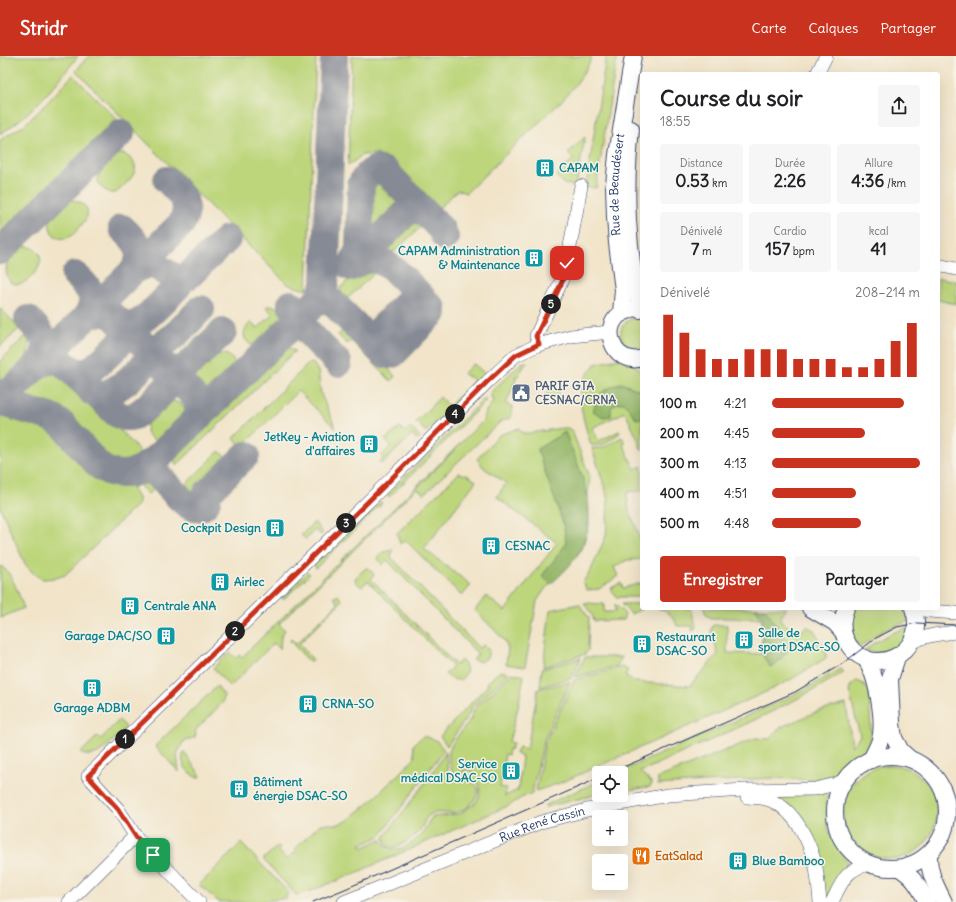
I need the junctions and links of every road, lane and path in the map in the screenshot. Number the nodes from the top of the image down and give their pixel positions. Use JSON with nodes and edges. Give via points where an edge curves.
{"nodes":[{"id":1,"x":633,"y":56,"type":"edge"},
{"id":2,"x":639,"y":56,"type":"edge"},
{"id":3,"x":826,"y":56,"type":"edge"},
{"id":4,"x":818,"y":72,"type":"edge"},
{"id":5,"x":580,"y":186,"type":"dead end"},
{"id":6,"x":940,"y":265,"type":"edge"},
{"id":7,"x":956,"y":269,"type":"edge"},
{"id":8,"x":640,"y":306,"type":"edge"},
{"id":9,"x":640,"y":310,"type":"edge"},
{"id":10,"x":621,"y":313,"type":"junction"},
{"id":11,"x":610,"y":332,"type":"junction"},
{"id":12,"x":539,"y":344,"type":"junction"},
{"id":13,"x":640,"y":358,"type":"edge"},
{"id":14,"x":813,"y":610,"type":"edge"},
{"id":15,"x":845,"y":610,"type":"edge"},
{"id":16,"x":914,"y":610,"type":"edge"},
{"id":17,"x":924,"y":610,"type":"edge"},
{"id":18,"x":956,"y":613,"type":"edge"},
{"id":19,"x":843,"y":632,"type":"junction"},
{"id":20,"x":956,"y":632,"type":"edge"},
{"id":21,"x":912,"y":642,"type":"junction"},
{"id":22,"x":897,"y":657,"type":"junction"},
{"id":23,"x":865,"y":658,"type":"junction"},
{"id":24,"x":909,"y":758,"type":"junction"},
{"id":25,"x":871,"y":760,"type":"junction"},
{"id":26,"x":845,"y":780,"type":"junction"},
{"id":27,"x":951,"y":800,"type":"edge"},
{"id":28,"x":623,"y":803,"type":"junction"},
{"id":29,"x":949,"y":833,"type":"edge"},
{"id":30,"x":136,"y":837,"type":"junction"},
{"id":31,"x":929,"y":854,"type":"junction"},
{"id":32,"x":870,"y":864,"type":"junction"},
{"id":33,"x":429,"y":868,"type":"junction"},
{"id":34,"x":899,"y":868,"type":"junction"},
{"id":35,"x":69,"y":902,"type":"edge"},
{"id":36,"x":199,"y":902,"type":"edge"},
{"id":37,"x":344,"y":902,"type":"edge"},
{"id":38,"x":365,"y":902,"type":"edge"},
{"id":39,"x":820,"y":902,"type":"edge"},
{"id":40,"x":832,"y":902,"type":"edge"},
{"id":41,"x":927,"y":902,"type":"edge"},
{"id":42,"x":944,"y":902,"type":"edge"}],
"edges":[{"from":1,"to":10,"type":"main road","name":"Rue de Beaudésert","via":[[614,185],[623,290]]},
{"from":2,"to":8,"type":"main road","name":"Rue de Beaudésert","via":[[626,200],[629,243]]},
{"from":3,"to":4,"type":"street"},
{"from":5,"to":12,"type":"street","via":[[567,263],[562,282],[536,336]]},
{"from":6,"to":7,"type":"street"},
{"from":9,"to":10,"type":"main road","name":"Rue de Beaudésert"},
{"from":10,"to":11,"type":"main road","name":"Rue de Beaudésert","via":[[615,319]]},
{"from":11,"to":12,"type":"street","via":[[572,336]]},
{"from":11,"to":13,"type":"main road","via":[[611,342],[616,350],[628,358]]},
{"from":12,"to":30,"type":"street","via":[[516,355],[487,382],[88,776],[118,809]]},
{"from":14,"to":19,"type":"main road","via":[[835,623]]},
{"from":15,"to":19,"type":"main road","via":[[842,621]]},
{"from":16,"to":21,"type":"main road","via":[[917,623]]},
{"from":17,"to":18,"type":"street"},
{"from":19,"to":23,"type":"main road","via":[[848,644]]},
{"from":20,"to":21,"type":"street","via":[[928,636]]},
{"from":21,"to":22,"type":"main road"},
{"from":22,"to":23,"type":"main road","via":[[876,661]]},
{"from":22,"to":24,"type":"main road","via":[[890,680],[892,723],[894,738],[901,751]]},
{"from":23,"to":25,"type":"main road","via":[[871,666],[878,690],[881,723],[880,739]]},
{"from":24,"to":25,"type":"main road","via":[[890,756]]},
{"from":24,"to":27,"type":"main road","via":[[922,764],[932,773]]},
{"from":25,"to":26,"type":"main road","via":[[861,765]]},
{"from":26,"to":28,"type":"street","name":"Rue René Cassin","via":[[815,789],[704,792]]},
{"from":26,"to":32,"type":"main road","via":[[837,795],[837,828],[845,844],[856,856]]},
{"from":27,"to":29,"type":"main road","via":[[947,824]]},
{"from":28,"to":33,"type":"street","name":"Rue René Cassin","via":[[548,820]]},
{"from":28,"to":39,"type":"street","via":[[669,803],[744,797],[762,798],[779,804],[798,824],[811,849]]},
{"from":29,"to":31,"type":"main road"},
{"from":30,"to":35,"type":"street"},
{"from":30,"to":36,"type":"street"},
{"from":31,"to":34,"type":"main road","via":[[915,863]]},
{"from":31,"to":42,"type":"main road","via":[[931,876]]},
{"from":32,"to":34,"type":"main road","via":[[884,868]]},
{"from":32,"to":40,"type":"street","via":[[854,869],[848,875]]},
{"from":33,"to":37,"type":"street","name":"Rue René Cassin"},
{"from":33,"to":38,"type":"street"},
{"from":34,"to":41,"type":"main road","via":[[917,883]]}]}
